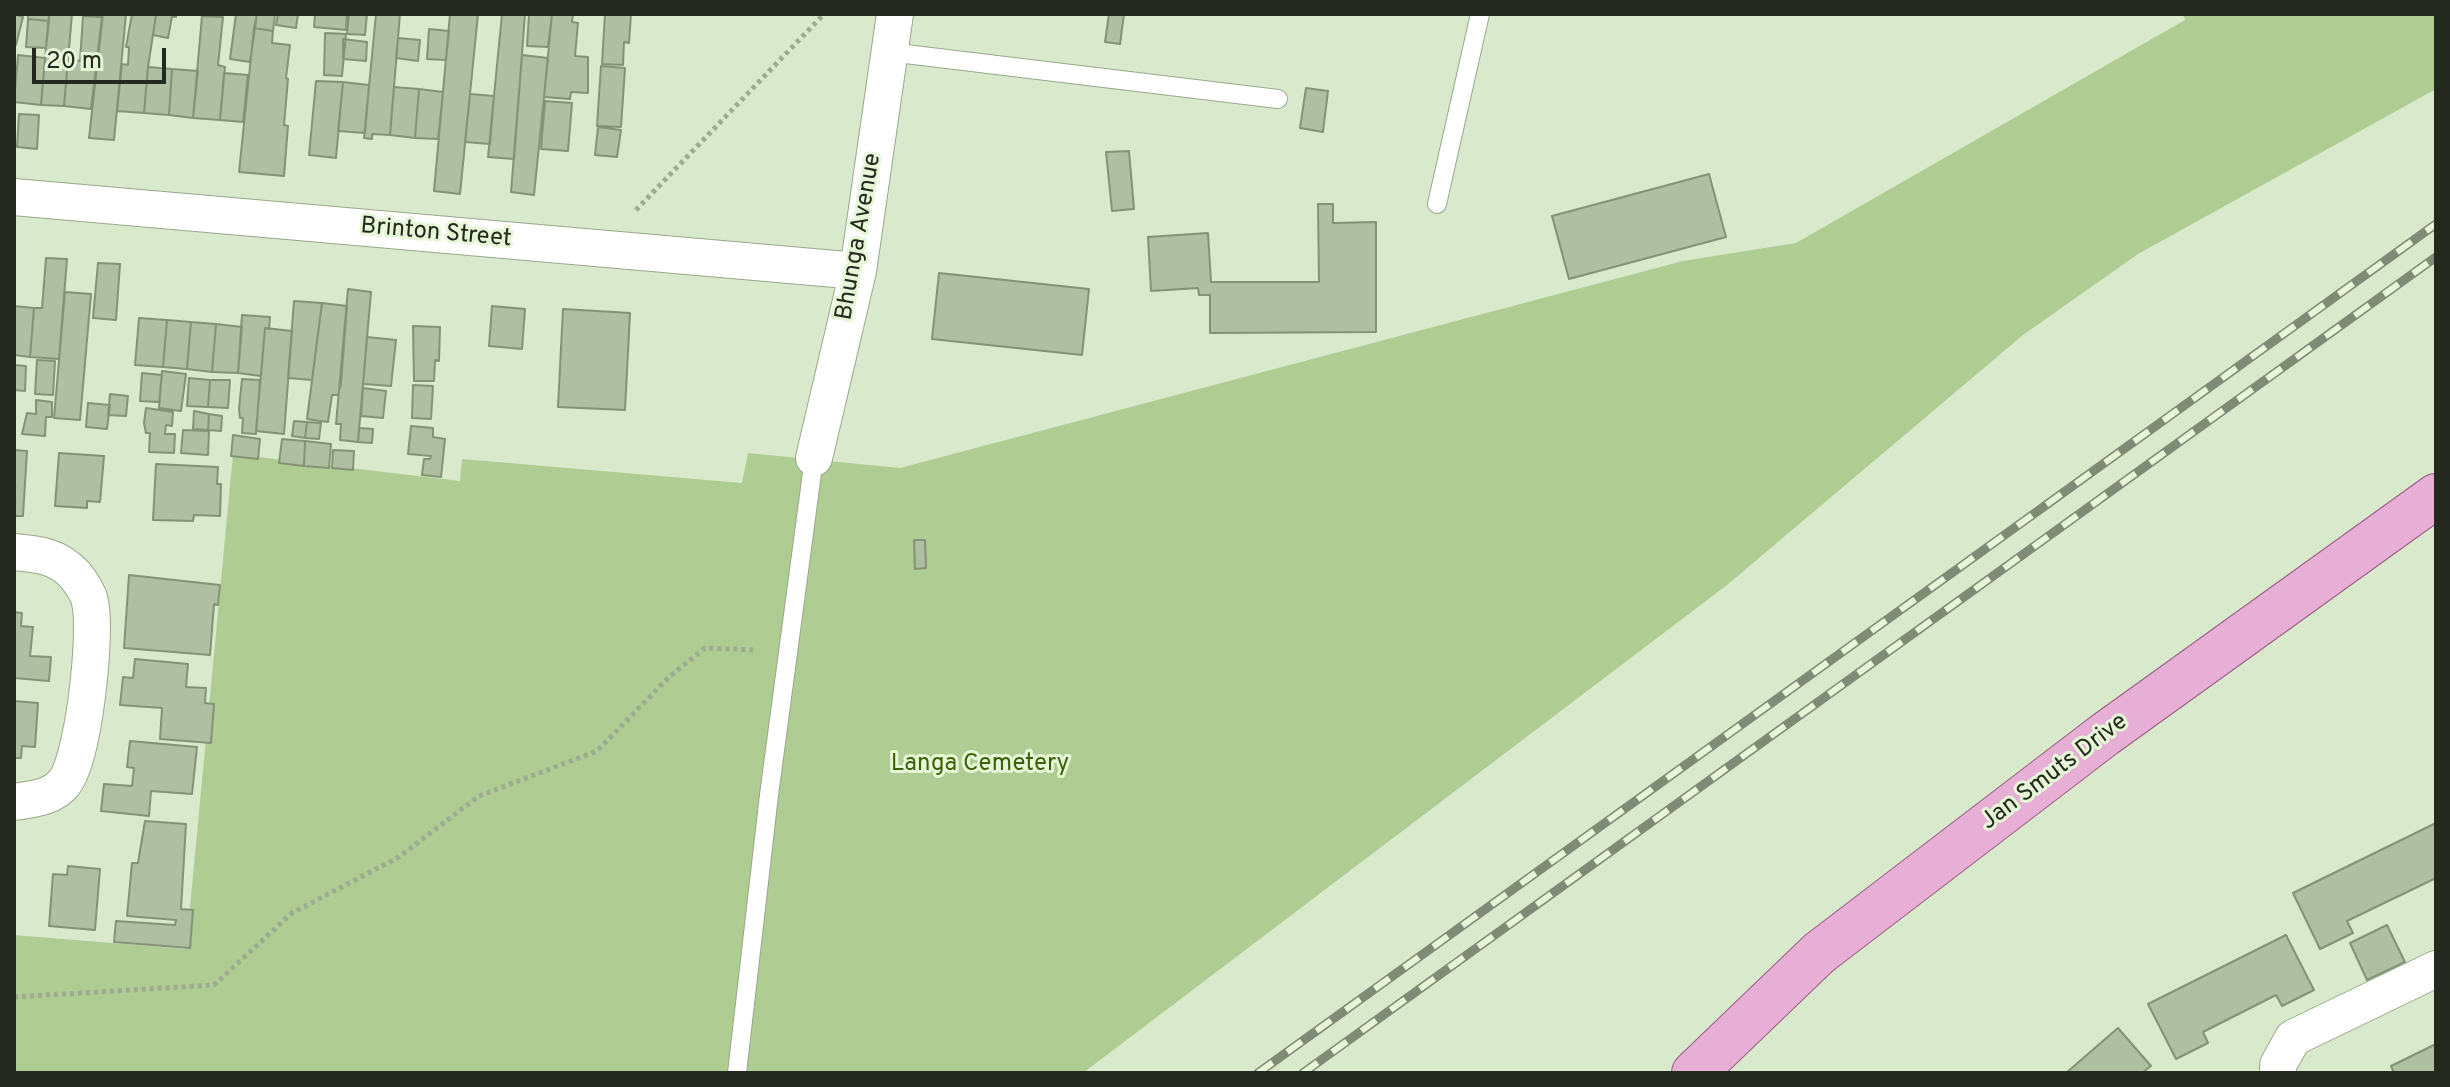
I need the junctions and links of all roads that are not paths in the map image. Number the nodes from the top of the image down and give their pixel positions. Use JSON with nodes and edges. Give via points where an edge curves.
{"nodes":[{"id":1,"x":895,"y":14,"type":"edge"},
{"id":2,"x":1480,"y":14,"type":"edge"},
{"id":3,"x":889,"y":52,"type":"junction"},
{"id":4,"x":1278,"y":99,"type":"dead end"},
{"id":5,"x":14,"y":197,"type":"edge"},
{"id":6,"x":1437,"y":204,"type":"dead end"},
{"id":7,"x":858,"y":271,"type":"junction"},
{"id":8,"x":814,"y":458,"type":"joint"},
{"id":9,"x":2436,"y":496,"type":"edge"},
{"id":10,"x":14,"y":552,"type":"edge"},
{"id":11,"x":14,"y":802,"type":"edge"},
{"id":12,"x":2436,"y":969,"type":"edge"},
{"id":13,"x":737,"y":1073,"type":"edge"},
{"id":14,"x":1694,"y":1073,"type":"edge"},
{"id":15,"x":2278,"y":1073,"type":"edge"}],
"edges":[{"from":1,"to":3,"type":"street","name":"Bhunga Avenue"},
{"from":2,"to":6,"type":"lane"},
{"from":3,"to":4,"type":"lane"},
{"from":3,"to":7,"type":"street","name":"Bhunga Avenue"},
{"from":5,"to":7,"type":"street","name":"Brinton Street"},
{"from":7,"to":8,"type":"street","name":"Bhunga Avenue"},
{"from":8,"to":13,"type":"lane"},
{"from":9,"to":14,"type":"main road","name":"Jan Smuts Drive","via":[[2104,735],[1819,953]]},
{"from":10,"to":11,"type":"street","via":[[45,554],[75,574],[90,600],[90,644],[78,753],[64,783],[45,797]]},
{"from":12,"to":15,"type":"street","via":[[2293,1038]]}]}
